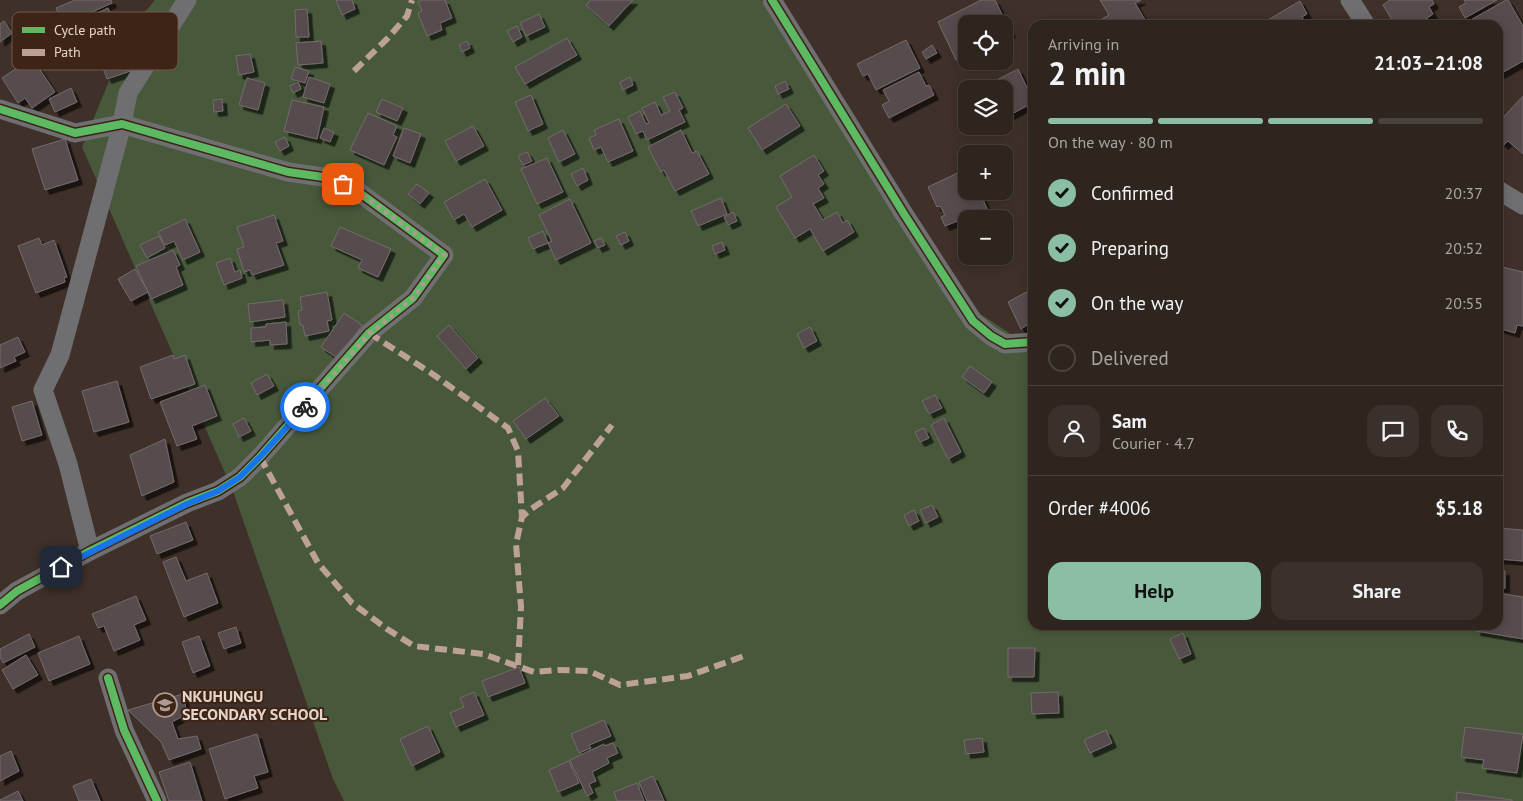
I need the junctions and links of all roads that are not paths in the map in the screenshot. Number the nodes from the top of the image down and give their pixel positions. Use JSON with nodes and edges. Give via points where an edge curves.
{"nodes":[{"id":1,"x":187,"y":0,"type":"edge"},
{"id":2,"x":772,"y":0,"type":"edge"},
{"id":3,"x":1351,"y":0,"type":"edge"},
{"id":4,"x":178,"y":14,"type":"edge"},
{"id":5,"x":1363,"y":20,"type":"edge"},
{"id":6,"x":143,"y":70,"type":"edge"},
{"id":7,"x":0,"y":109,"type":"edge"},
{"id":8,"x":122,"y":124,"type":"junction"},
{"id":9,"x":1503,"y":193,"type":"edge"},
{"id":10,"x":1523,"y":205,"type":"edge"},
{"id":11,"x":1028,"y":342,"type":"edge"},
{"id":12,"x":90,"y":551,"type":"junction"},
{"id":13,"x":0,"y":605,"type":"edge"},
{"id":14,"x":108,"y":678,"type":"dead end"},
{"id":15,"x":157,"y":801,"type":"edge"}],
"edges":[{"from":1,"to":4,"type":"street"},
{"from":2,"to":11,"type":"street","via":[[973,321],[1005,344]]},
{"from":3,"to":5,"type":"street"},
{"from":6,"to":8,"type":"street","via":[[128,93]]},
{"from":7,"to":8,"type":"street","via":[[75,133]]},
{"from":8,"to":12,"type":"street","via":[[60,354],[43,390],[68,464]]},
{"from":8,"to":12,"type":"street","via":[[288,172],[330,178],[356,190],[444,255],[413,298],[369,334],[240,477],[218,491]]},
{"from":9,"to":10,"type":"street"},
{"from":12,"to":13,"type":"street","via":[[17,591]]},
{"from":14,"to":15,"type":"street","via":[[124,730]]}]}
